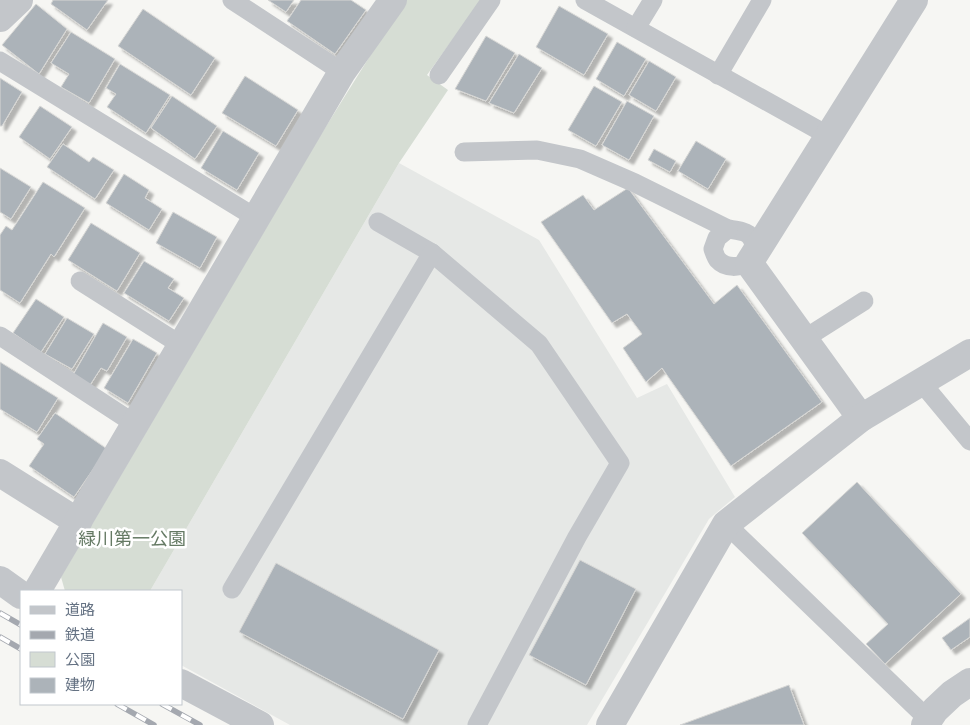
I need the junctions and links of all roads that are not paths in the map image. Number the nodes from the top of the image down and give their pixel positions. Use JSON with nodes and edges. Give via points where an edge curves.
{"nodes":[{"id":1,"x":232,"y":0,"type":"edge"},
{"id":2,"x":393,"y":0,"type":"edge"},
{"id":3,"x":491,"y":0,"type":"edge"},
{"id":4,"x":585,"y":0,"type":"edge"},
{"id":5,"x":653,"y":0,"type":"edge"},
{"id":6,"x":762,"y":0,"type":"edge"},
{"id":7,"x":914,"y":0,"type":"edge"},
{"id":8,"x":636,"y":28,"type":"junction"},
{"id":9,"x":0,"y":61,"type":"edge"},
{"id":10,"x":342,"y":72,"type":"junction"},
{"id":11,"x":439,"y":75,"type":"dead end"},
{"id":12,"x":718,"y":75,"type":"junction"},
{"id":13,"x":829,"y":136,"type":"junction"},
{"id":14,"x":464,"y":152,"type":"dead end"},
{"id":15,"x":256,"y":218,"type":"junction"},
{"id":16,"x":378,"y":222,"type":"dead end"},
{"id":17,"x":728,"y":229,"type":"junction"},
{"id":18,"x":432,"y":252,"type":"junction"},
{"id":19,"x":752,"y":257,"type":"junction"},
{"id":20,"x":80,"y":281,"type":"dead end"},
{"id":21,"x":864,"y":301,"type":"dead end"},
{"id":22,"x":0,"y":336,"type":"edge"},
{"id":23,"x":804,"y":339,"type":"junction"},
{"id":24,"x":181,"y":345,"type":"junction"},
{"id":25,"x":970,"y":353,"type":"edge"},
{"id":26,"x":921,"y":382,"type":"junction"},
{"id":27,"x":861,"y":418,"type":"junction"},
{"id":28,"x":135,"y":424,"type":"junction"},
{"id":29,"x":970,"y":441,"type":"edge"},
{"id":30,"x":0,"y":473,"type":"edge"},
{"id":31,"x":78,"y":522,"type":"junction"},
{"id":32,"x":726,"y":524,"type":"junction"},
{"id":33,"x":0,"y":580,"type":"edge"},
{"id":34,"x":232,"y":589,"type":"dead end"},
{"id":35,"x":38,"y":590,"type":"edge"},
{"id":36,"x":20,"y":594,"type":"edge"},
{"id":37,"x":970,"y":682,"type":"edge"},
{"id":38,"x":182,"y":684,"type":"edge"},
{"id":39,"x":927,"y":722,"type":"edge"},
{"id":40,"x":260,"y":725,"type":"edge"},
{"id":41,"x":477,"y":725,"type":"edge"},
{"id":42,"x":610,"y":725,"type":"edge"}],
"edges":[{"from":1,"to":10,"type":"lane"},
{"from":2,"to":10,"type":"street"},
{"from":3,"to":11,"type":"lane"},
{"from":4,"to":8,"type":"lane"},
{"from":5,"to":8,"type":"lane"},
{"from":6,"to":12,"type":"lane"},
{"from":7,"to":13,"type":"street"},
{"from":8,"to":12,"type":"lane"},
{"from":9,"to":15,"type":"lane"},
{"from":10,"to":15,"type":"street"},
{"from":12,"to":13,"type":"lane"},
{"from":13,"to":19,"type":"street"},
{"from":14,"to":17,"type":"lane","via":[[537,150],[580,159]]},
{"from":15,"to":24,"type":"street"},
{"from":16,"to":18,"type":"lane"},
{"from":17,"to":19,"type":"lane","via":[[745,232],[753,239]]},
{"from":17,"to":19,"type":"lane","via":[[717,238],[713,249],[718,260],[730,267],[741,266]]},
{"from":18,"to":34,"type":"lane"},
{"from":18,"to":41,"type":"lane","via":[[539,344],[620,463]]},
{"from":19,"to":23,"type":"street"},
{"from":20,"to":24,"type":"lane"},
{"from":21,"to":23,"type":"lane"},
{"from":22,"to":28,"type":"lane"},
{"from":23,"to":27,"type":"street"},
{"from":24,"to":28,"type":"street"},
{"from":25,"to":26,"type":"street"},
{"from":26,"to":27,"type":"street"},
{"from":26,"to":29,"type":"lane"},
{"from":27,"to":32,"type":"street"},
{"from":28,"to":31,"type":"street"},
{"from":30,"to":31,"type":"street"},
{"from":31,"to":35,"type":"street"},
{"from":32,"to":39,"type":"lane"},
{"from":32,"to":42,"type":"street"},
{"from":33,"to":36,"type":"street"},
{"from":37,"to":39,"type":"street","via":[[952,694]]},
{"from":38,"to":40,"type":"street"}]}
